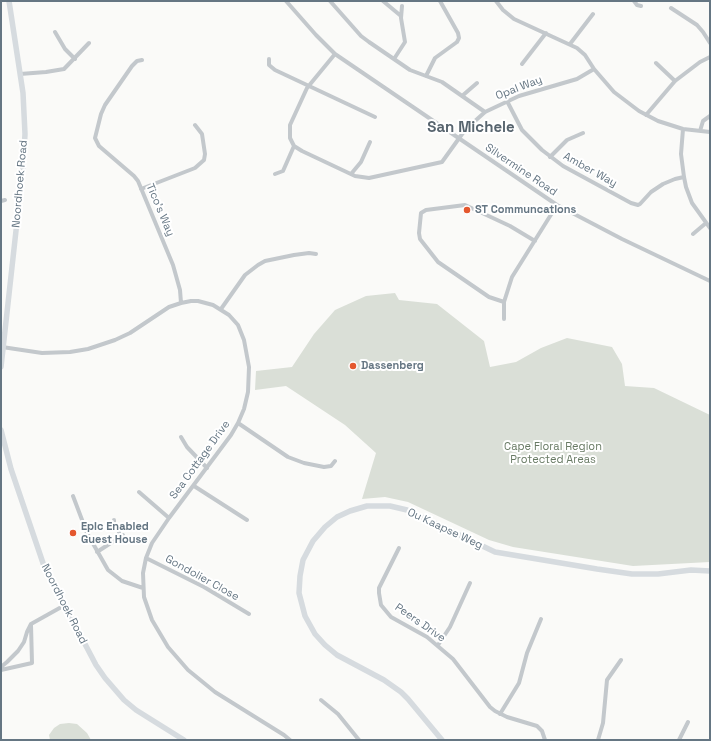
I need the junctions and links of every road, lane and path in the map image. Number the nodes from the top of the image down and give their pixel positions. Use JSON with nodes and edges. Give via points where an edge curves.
{"nodes":[{"id":1,"x":9,"y":1,"type":"edge"},
{"id":2,"x":286,"y":1,"type":"edge"},
{"id":3,"x":330,"y":1,"type":"edge"},
{"id":4,"x":382,"y":1,"type":"edge"},
{"id":5,"x":440,"y":1,"type":"edge"},
{"id":6,"x":496,"y":1,"type":"edge"},
{"id":7,"x":634,"y":1,"type":"edge"},
{"id":8,"x":402,"y":6,"type":"dead end"},
{"id":9,"x":641,"y":6,"type":"dead end"},
{"id":10,"x":671,"y":8,"type":"dead end"},
{"id":11,"x":593,"y":14,"type":"dead end"},
{"id":12,"x":401,"y":16,"type":"junction"},
{"id":13,"x":55,"y":32,"type":"dead end"},
{"id":14,"x":546,"y":33,"type":"junction"},
{"id":15,"x":89,"y":43,"type":"dead end"},
{"id":16,"x":710,"y":43,"type":"edge"},
{"id":17,"x":570,"y":44,"type":"junction"},
{"id":18,"x":334,"y":54,"type":"junction"},
{"id":19,"x":710,"y":57,"type":"edge"},
{"id":20,"x":75,"y":59,"type":"junction"},
{"id":21,"x":269,"y":59,"type":"dead end"},
{"id":22,"x":394,"y":59,"type":"junction"},
{"id":23,"x":142,"y":60,"type":"dead end"},
{"id":24,"x":656,"y":63,"type":"dead end"},
{"id":25,"x":522,"y":64,"type":"dead end"},
{"id":26,"x":594,"y":69,"type":"junction"},
{"id":27,"x":20,"y":74,"type":"junction"},
{"id":28,"x":426,"y":76,"type":"junction"},
{"id":29,"x":675,"y":81,"type":"junction"},
{"id":30,"x":477,"y":83,"type":"dead end"},
{"id":31,"x":309,"y":85,"type":"junction"},
{"id":32,"x":462,"y":96,"type":"junction"},
{"id":33,"x":507,"y":101,"type":"junction"},
{"id":34,"x":485,"y":112,"type":"junction"},
{"id":35,"x":646,"y":115,"type":"junction"},
{"id":36,"x":710,"y":116,"type":"edge"},
{"id":37,"x":375,"y":117,"type":"dead end"},
{"id":38,"x":196,"y":126,"type":"dead end"},
{"id":39,"x":683,"y":129,"type":"junction"},
{"id":40,"x":700,"y":131,"type":"junction"},
{"id":41,"x":710,"y":132,"type":"edge"},
{"id":42,"x":583,"y":133,"type":"dead end"},
{"id":43,"x":458,"y":139,"type":"junction"},
{"id":44,"x":370,"y":142,"type":"dead end"},
{"id":45,"x":294,"y":146,"type":"junction"},
{"id":46,"x":550,"y":157,"type":"junction"},
{"id":47,"x":275,"y":174,"type":"dead end"},
{"id":48,"x":351,"y":174,"type":"junction"},
{"id":49,"x":684,"y":177,"type":"junction"},
{"id":50,"x":141,"y":189,"type":"junction"},
{"id":51,"x":557,"y":205,"type":"junction"},
{"id":52,"x":706,"y":223,"type":"junction"},
{"id":53,"x":710,"y":228,"type":"edge"},
{"id":54,"x":693,"y":234,"type":"dead end"},
{"id":55,"x":535,"y":241,"type":"junction"},
{"id":56,"x":316,"y":254,"type":"dead end"},
{"id":57,"x":710,"y":281,"type":"edge"},
{"id":58,"x":504,"y":302,"type":"junction"},
{"id":59,"x":182,"y":303,"type":"junction"},
{"id":60,"x":221,"y":309,"type":"junction"},
{"id":61,"x":504,"y":319,"type":"dead end"},
{"id":62,"x":2,"y":347,"type":"edge"},
{"id":63,"x":1,"y":367,"type":"edge"},
{"id":64,"x":238,"y":423,"type":"junction"},
{"id":65,"x":1,"y":430,"type":"edge"},
{"id":66,"x":181,"y":437,"type":"dead end"},
{"id":67,"x":335,"y":461,"type":"dead end"},
{"id":68,"x":207,"y":468,"type":"junction"},
{"id":69,"x":194,"y":486,"type":"junction"},
{"id":70,"x":139,"y":492,"type":"dead end"},
{"id":71,"x":72,"y":496,"type":"dead end"},
{"id":72,"x":169,"y":518,"type":"junction"},
{"id":73,"x":114,"y":520,"type":"dead end"},
{"id":74,"x":247,"y":520,"type":"dead end"},
{"id":75,"x":123,"y":535,"type":"dead end"},
{"id":76,"x":119,"y":538,"type":"junction"},
{"id":77,"x":399,"y":548,"type":"dead end"},
{"id":78,"x":97,"y":552,"type":"junction"},
{"id":79,"x":146,"y":558,"type":"junction"},
{"id":80,"x":710,"y":571,"type":"edge"},
{"id":81,"x":470,"y":583,"type":"dead end"},
{"id":82,"x":143,"y":588,"type":"junction"},
{"id":83,"x":65,"y":605,"type":"junction"},
{"id":84,"x":249,"y":614,"type":"dead end"},
{"id":85,"x":541,"y":619,"type":"dead end"},
{"id":86,"x":31,"y":624,"type":"junction"},
{"id":87,"x":438,"y":646,"type":"junction"},
{"id":88,"x":621,"y":660,"type":"dead end"},
{"id":89,"x":2,"y":668,"type":"edge"},
{"id":90,"x":321,"y":700,"type":"dead end"},
{"id":91,"x":500,"y":714,"type":"junction"},
{"id":92,"x":688,"y":722,"type":"dead end"},
{"id":93,"x":184,"y":740,"type":"edge"},
{"id":94,"x":290,"y":740,"type":"edge"},
{"id":95,"x":359,"y":740,"type":"edge"},
{"id":96,"x":442,"y":740,"type":"edge"},
{"id":97,"x":545,"y":740,"type":"edge"},
{"id":98,"x":598,"y":740,"type":"edge"},
{"id":99,"x":679,"y":740,"type":"edge"}],
"edges":[{"from":1,"to":27,"type":"main road","name":"Noordhoek Road"},
{"from":2,"to":18,"type":"street","name":"Silvermine Road"},
{"from":3,"to":22,"type":"street","via":[[364,38]]},
{"from":4,"to":12,"type":"street"},
{"from":5,"to":28,"type":"street","via":[[459,38],[435,58]]},
{"from":6,"to":14,"type":"street","via":[[514,19]]},
{"from":7,"to":9,"type":"street"},
{"from":8,"to":12,"type":"street"},
{"from":10,"to":16,"type":"street","via":[[698,25]]},
{"from":11,"to":17,"type":"street"},
{"from":12,"to":22,"type":"street","via":[[405,42]]},
{"from":13,"to":20,"type":"street","via":[[65,49]]},
{"from":14,"to":17,"type":"street"},
{"from":14,"to":25,"type":"street"},
{"from":15,"to":20,"type":"street"},
{"from":17,"to":26,"type":"street","via":[[581,51]]},
{"from":18,"to":31,"type":"street"},
{"from":18,"to":43,"type":"street","name":"Silvermine Road"},
{"from":19,"to":29,"type":"street"},
{"from":20,"to":27,"type":"street","via":[[61,70]]},
{"from":21,"to":31,"type":"street","via":[[272,68]]},
{"from":22,"to":28,"type":"street","via":[[410,70]]},
{"from":23,"to":50,"type":"street","name":"Tico's Way","via":[[132,66],[105,105],[95,136],[99,146],[134,176]]},
{"from":24,"to":29,"type":"street"},
{"from":26,"to":33,"type":"street","name":"Opal Way","via":[[577,79],[534,90]]},
{"from":26,"to":35,"type":"street","via":[[624,101]]},
{"from":27,"to":62,"type":"main road","name":"Noordhoek Road","via":[[25,123],[24,150]]},
{"from":28,"to":32,"type":"street","via":[[442,82]]},
{"from":29,"to":35,"type":"street"},
{"from":30,"to":32,"type":"street"},
{"from":31,"to":37,"type":"street"},
{"from":31,"to":45,"type":"street","via":[[290,125],[289,134]]},
{"from":32,"to":34,"type":"street"},
{"from":33,"to":34,"type":"street","name":"Opal Way"},
{"from":33,"to":46,"type":"street","name":"Amber Way","via":[[522,130]]},
{"from":34,"to":43,"type":"street","name":"Opal Way"},
{"from":35,"to":39,"type":"street"},
{"from":36,"to":40,"type":"street","via":[[702,121]]},
{"from":38,"to":50,"type":"street","via":[[202,134],[204,160],[195,168]]},
{"from":39,"to":40,"type":"street"},
{"from":39,"to":49,"type":"street","via":[[681,144]]},
{"from":40,"to":41,"type":"street"},
{"from":42,"to":46,"type":"street","via":[[567,140]]},
{"from":43,"to":48,"type":"street","name":"Opal Way","via":[[444,160],[438,163],[369,178]]},
{"from":43,"to":51,"type":"street","name":"Silvermine Road"},
{"from":44,"to":48,"type":"street","via":[[361,162]]},
{"from":45,"to":47,"type":"street","via":[[283,171]]},
{"from":45,"to":48,"type":"street","name":"Opal Way"},
{"from":46,"to":49,"type":"street","name":"Amber Way","via":[[638,205],[663,184]]},
{"from":49,"to":52,"type":"street","via":[[692,201]]},
{"from":50,"to":59,"type":"street","name":"Tico's Way","via":[[173,266]]},
{"from":51,"to":55,"type":"street"},
{"from":51,"to":57,"type":"street","name":"Silvermine Road"},
{"from":52,"to":53,"type":"street"},
{"from":52,"to":54,"type":"street"},
{"from":55,"to":58,"type":"street","via":[[512,277]]},
{"from":55,"to":58,"type":"street","via":[[465,205],[420,213],[420,239],[438,262],[489,297]]},
{"from":56,"to":60,"type":"street","via":[[294,255],[258,265],[245,274]]},
{"from":58,"to":61,"type":"street"},
{"from":59,"to":60,"type":"street","name":"Sea Cottage Drive","via":[[198,301]]},
{"from":59,"to":62,"type":"street","name":"Sea Cottage Drive","via":[[169,307],[145,324],[102,346],[70,352],[42,353]]},
{"from":60,"to":64,"type":"street","name":"Sea Cottage Drive","via":[[233,319],[241,331],[250,371],[248,392]]},
{"from":62,"to":63,"type":"main road","name":"Noordhoek Road"},
{"from":64,"to":67,"type":"street","via":[[288,457],[324,467]]},
{"from":64,"to":68,"type":"street","name":"Sea Cottage Drive"},
{"from":65,"to":83,"type":"main road","name":"Noordhoek Road","via":[[11,469],[44,566]]},
{"from":66,"to":68,"type":"street","via":[[184,444]]},
{"from":68,"to":69,"type":"street","name":"Sea Cottage Drive"},
{"from":69,"to":72,"type":"street","name":"Sea Cottage Drive"},
{"from":69,"to":74,"type":"street"},
{"from":70,"to":72,"type":"street"},
{"from":71,"to":78,"type":"street","via":[[80,519]]},
{"from":72,"to":79,"type":"street","name":"Sea Cottage Drive","via":[[152,543]]},
{"from":73,"to":76,"type":"street","via":[[119,530]]},
{"from":75,"to":76,"type":"street"},
{"from":76,"to":78,"type":"street"},
{"from":77,"to":87,"type":"street","name":"Peers Drive","via":[[379,588],[381,605],[391,616]]},
{"from":78,"to":82,"type":"street","via":[[108,570],[117,578]]},
{"from":79,"to":82,"type":"street","name":"Sea Cottage Drive"},
{"from":79,"to":84,"type":"street","name":"Gondolier Close","via":[[204,587]]},
{"from":80,"to":96,"type":"main road","name":"Ou Kaapse Weg","via":[[632,574],[495,552],[407,510],[390,506],[363,507],[338,517],[316,537],[303,560],[299,592],[305,616],[315,634],[331,650],[401,692]]},
{"from":81,"to":87,"type":"street"},
{"from":82,"to":94,"type":"street","name":"Sea Cottage Drive","via":[[152,620],[168,647],[188,670],[215,692]]},
{"from":83,"to":86,"type":"street"},
{"from":83,"to":93,"type":"main road","name":"Noordhoek Road","via":[[96,665],[115,690],[136,710]]},
{"from":85,"to":91,"type":"street","via":[[526,653],[519,683]]},
{"from":86,"to":89,"type":"street","via":[[24,642]]},
{"from":86,"to":89,"type":"street","via":[[32,663]]},
{"from":87,"to":91,"type":"street","name":"Peers Drive","via":[[453,659],[490,707]]},
{"from":88,"to":98,"type":"street","via":[[607,680],[603,723]]},
{"from":90,"to":95,"type":"street","via":[[338,714]]},
{"from":91,"to":97,"type":"street","name":"Peers Drive","via":[[537,726]]},
{"from":92,"to":99,"type":"street"}]}
